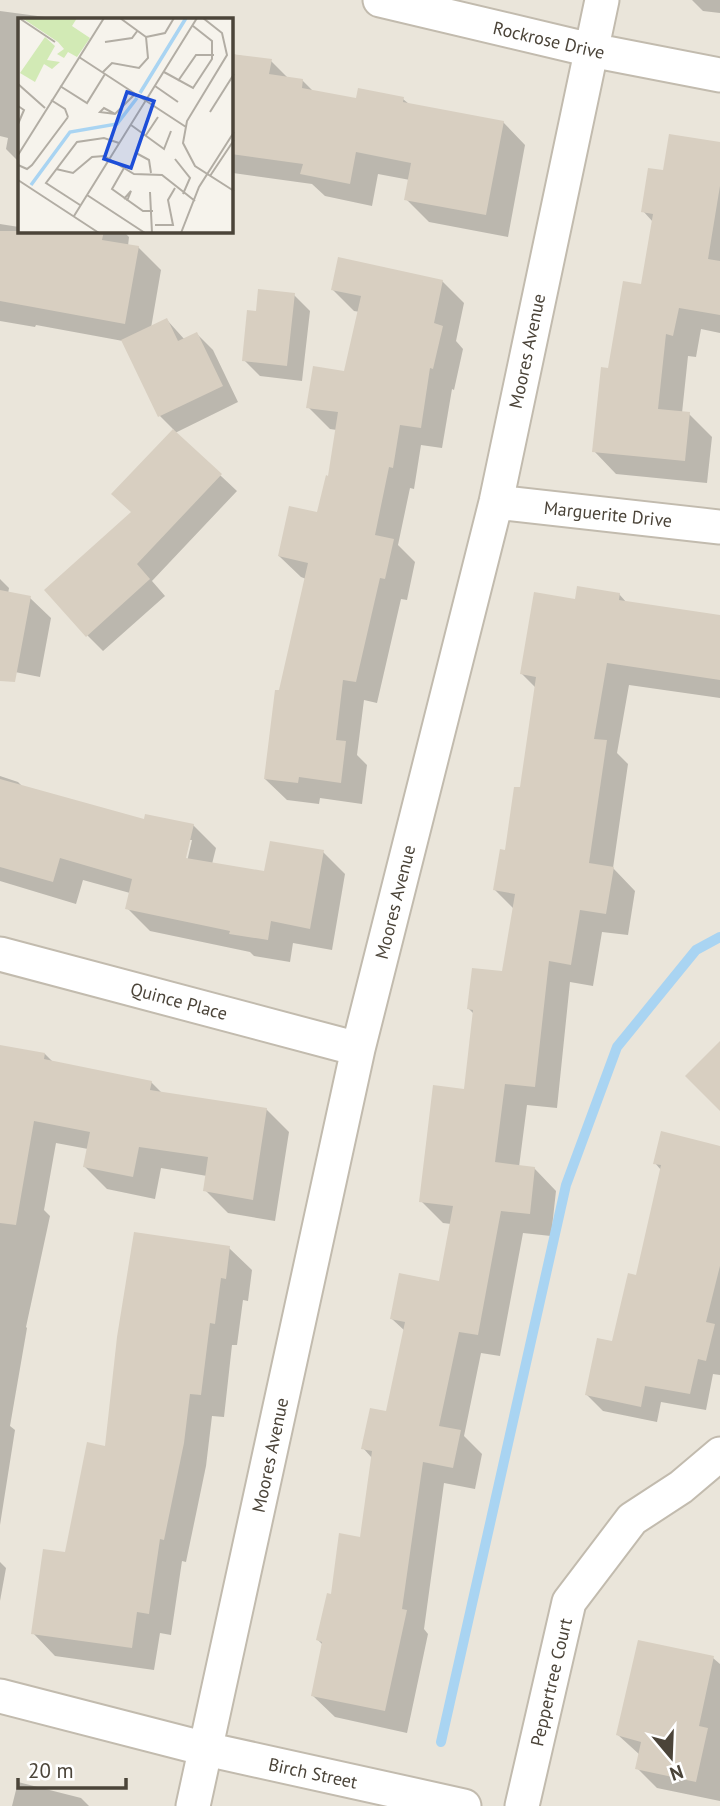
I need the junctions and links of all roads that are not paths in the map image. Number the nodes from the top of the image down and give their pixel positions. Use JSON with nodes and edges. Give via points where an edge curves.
{"nodes":[{"id":1,"x":380,"y":0,"type":"edge"},
{"id":2,"x":602,"y":0,"type":"edge"},
{"id":3,"x":591,"y":50,"type":"junction"},
{"id":4,"x":720,"y":75,"type":"edge"},
{"id":5,"x":496,"y":502,"type":"junction"},
{"id":6,"x":720,"y":527,"type":"edge"},
{"id":7,"x":0,"y":954,"type":"edge"},
{"id":8,"x":358,"y":1049,"type":"junction"},
{"id":9,"x":720,"y":1454,"type":"edge"},
{"id":10,"x":0,"y":1696,"type":"edge"},
{"id":11,"x":206,"y":1749,"type":"junction"},
{"id":12,"x":192,"y":1806,"type":"edge"},
{"id":13,"x":464,"y":1806,"type":"edge"},
{"id":14,"x":522,"y":1806,"type":"edge"}],
"edges":[{"from":1,"to":3,"type":"street","name":"Rockrose Drive"},
{"from":2,"to":3,"type":"street","name":"Moores Avenue"},
{"from":3,"to":4,"type":"street","name":"Rockrose Drive"},
{"from":3,"to":5,"type":"street","name":"Moores Avenue"},
{"from":5,"to":6,"type":"street","name":"Marguerite Drive"},
{"from":5,"to":8,"type":"street","name":"Moores Avenue"},
{"from":7,"to":8,"type":"street","name":"Quince Place"},
{"from":8,"to":11,"type":"street","name":"Moores Avenue"},
{"from":9,"to":14,"type":"street","name":"Peppertree Court","via":[[632,1519],[569,1602]]},
{"from":10,"to":11,"type":"street","name":"Birch Street"},
{"from":11,"to":12,"type":"street","name":"Moores Avenue"},
{"from":11,"to":13,"type":"street","name":"Birch Street"}]}
